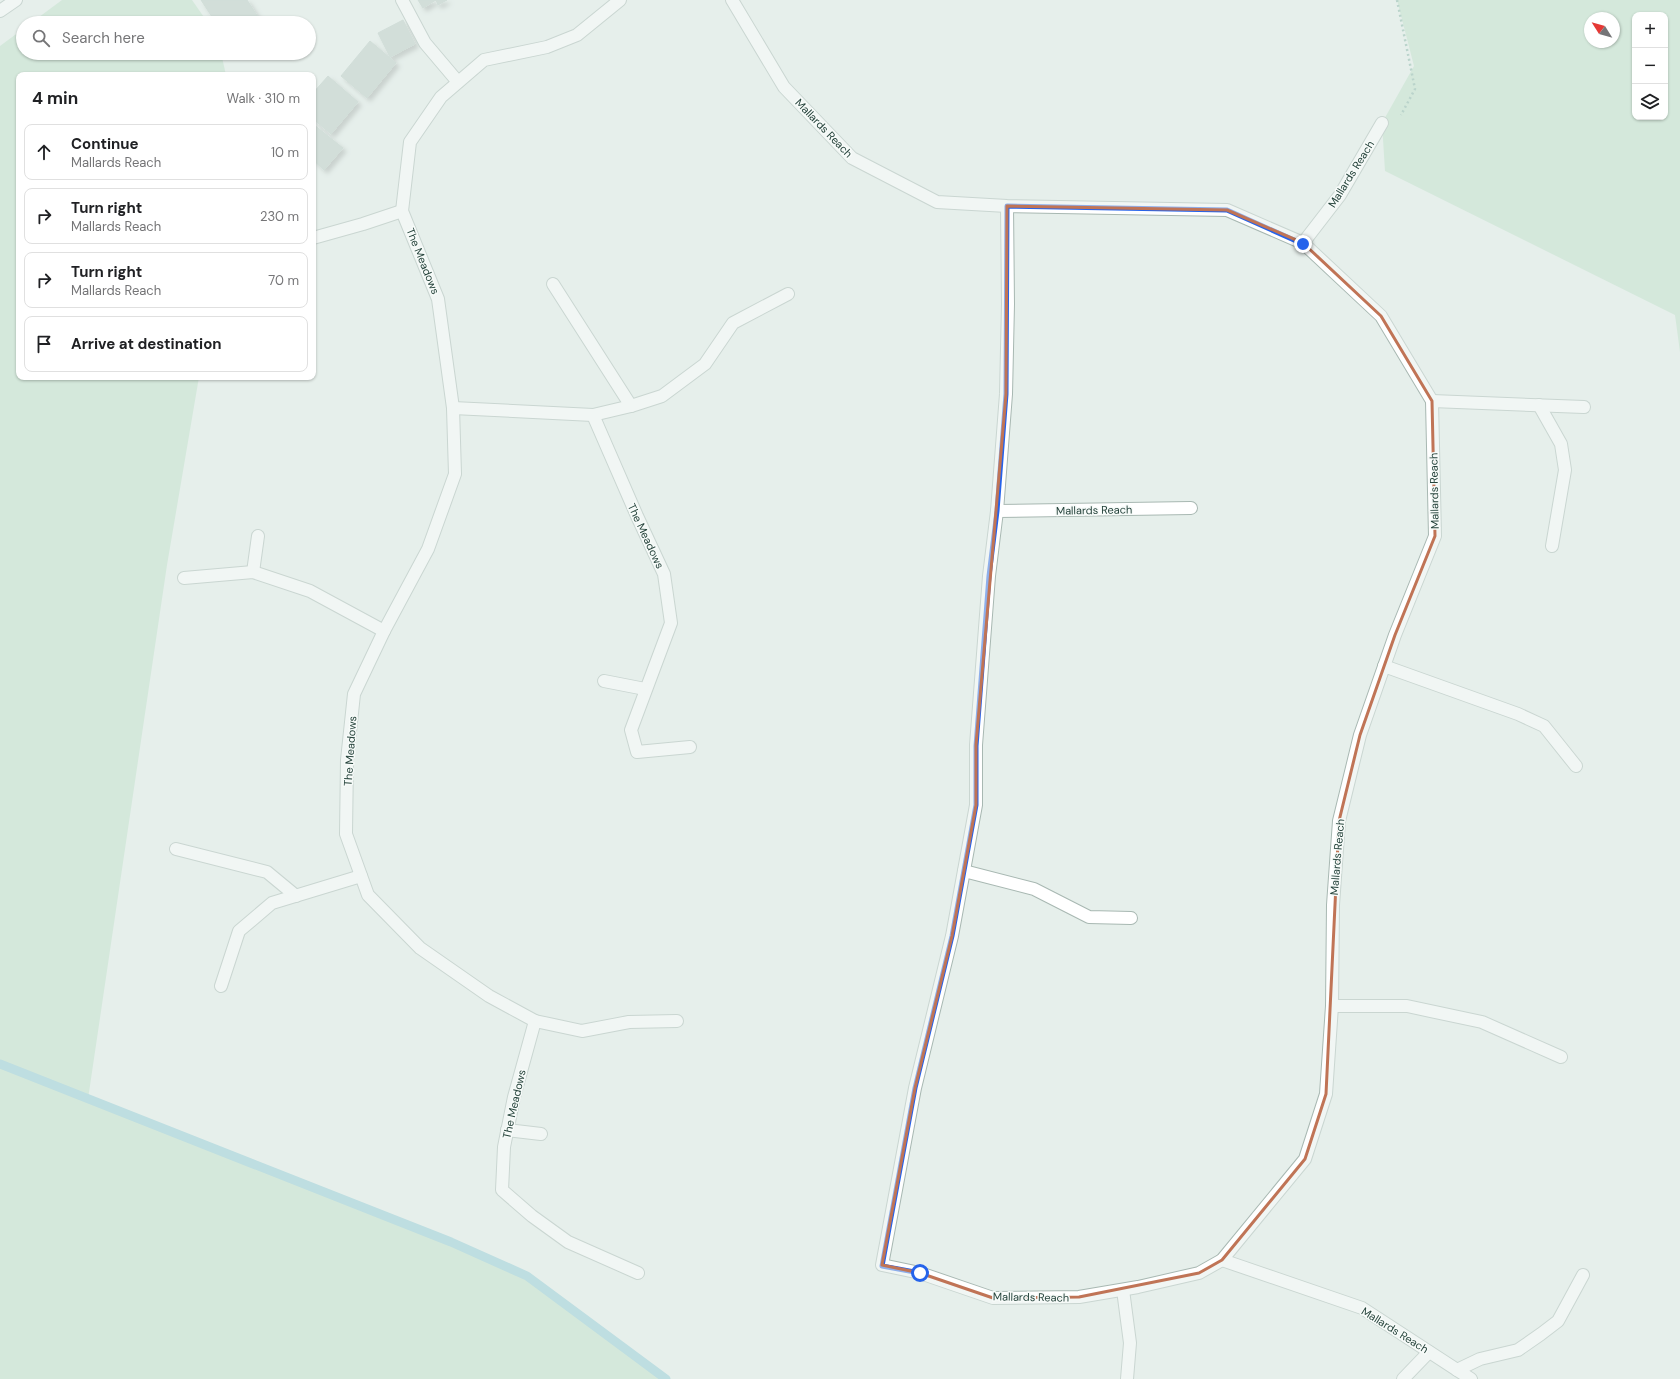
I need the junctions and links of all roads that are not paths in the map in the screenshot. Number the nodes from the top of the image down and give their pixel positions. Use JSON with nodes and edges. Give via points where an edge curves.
{"nodes":[{"id":1,"x":16,"y":0,"type":"edge"},
{"id":2,"x":402,"y":0,"type":"edge"},
{"id":3,"x":620,"y":0,"type":"edge"},
{"id":4,"x":732,"y":0,"type":"edge"},
{"id":5,"x":0,"y":11,"type":"edge"},
{"id":6,"x":458,"y":82,"type":"junction"},
{"id":7,"x":1382,"y":123,"type":"road end"},
{"id":8,"x":1007,"y":206,"type":"junction"},
{"id":9,"x":402,"y":210,"type":"junction"},
{"id":10,"x":316,"y":237,"type":"edge"},
{"id":11,"x":1303,"y":244,"type":"junction"},
{"id":12,"x":553,"y":284,"type":"dead end"},
{"id":13,"x":788,"y":294,"type":"dead end"},
{"id":14,"x":1432,"y":401,"type":"junction"},
{"id":15,"x":631,"y":406,"type":"junction"},
{"id":16,"x":1539,"y":406,"type":"junction"},
{"id":17,"x":1584,"y":407,"type":"dead end"},
{"id":18,"x":453,"y":408,"type":"junction"},
{"id":19,"x":593,"y":415,"type":"junction"},
{"id":20,"x":1191,"y":508,"type":"dead end"},
{"id":21,"x":997,"y":511,"type":"junction"},
{"id":22,"x":258,"y":536,"type":"dead end"},
{"id":23,"x":1552,"y":546,"type":"dead end"},
{"id":24,"x":253,"y":572,"type":"junction"},
{"id":25,"x":184,"y":578,"type":"dead end"},
{"id":26,"x":384,"y":631,"type":"junction"},
{"id":27,"x":1384,"y":666,"type":"junction"},
{"id":28,"x":604,"y":681,"type":"dead end"},
{"id":29,"x":646,"y":689,"type":"junction"},
{"id":30,"x":690,"y":747,"type":"dead end"},
{"id":31,"x":1576,"y":766,"type":"dead end"},
{"id":32,"x":176,"y":849,"type":"dead end"},
{"id":33,"x":964,"y":870,"type":"junction"},
{"id":34,"x":361,"y":876,"type":"junction"},
{"id":35,"x":296,"y":896,"type":"junction"},
{"id":36,"x":1131,"y":918,"type":"dead end"},
{"id":37,"x":221,"y":986,"type":"dead end"},
{"id":38,"x":1332,"y":1006,"type":"junction"},
{"id":39,"x":534,"y":1021,"type":"junction"},
{"id":40,"x":677,"y":1021,"type":"dead end"},
{"id":41,"x":1562,"y":1058,"type":"dead end"},
{"id":42,"x":507,"y":1130,"type":"junction"},
{"id":43,"x":541,"y":1134,"type":"dead end"},
{"id":44,"x":1222,"y":1260,"type":"junction"},
{"id":45,"x":638,"y":1273,"type":"dead end"},
{"id":46,"x":1583,"y":1275,"type":"dead end"},
{"id":47,"x":1123,"y":1290,"type":"junction"},
{"id":48,"x":1429,"y":1352,"type":"junction"},
{"id":49,"x":1457,"y":1370,"type":"junction"},
{"id":50,"x":1127,"y":1379,"type":"edge"},
{"id":51,"x":1404,"y":1379,"type":"edge"},
{"id":52,"x":1471,"y":1379,"type":"edge"}],
"edges":[{"from":1,"to":5,"type":"street"},
{"from":2,"to":6,"type":"street","via":[[425,42]]},
{"from":3,"to":6,"type":"street","name":"The Meadows","via":[[577,35],[547,47],[484,60]]},
{"from":4,"to":8,"type":"street","name":"Mallards Reach","via":[[784,87],[852,158],[937,202]]},
{"from":6,"to":9,"type":"street","name":"The Meadows","via":[[441,97],[410,142]]},
{"from":7,"to":11,"type":"street","name":"Mallards Reach","via":[[1340,195]]},
{"from":8,"to":11,"type":"street","name":"Mallards Reach","via":[[1227,210]]},
{"from":8,"to":21,"type":"street","name":"Mallards Reach","via":[[1006,394]]},
{"from":9,"to":10,"type":"street"},
{"from":9,"to":18,"type":"street","name":"The Meadows","via":[[438,298]]},
{"from":11,"to":14,"type":"street","name":"Mallards Reach","via":[[1381,316]]},
{"from":12,"to":15,"type":"street"},
{"from":13,"to":15,"type":"street","via":[[733,323],[705,364],[662,396]]},
{"from":14,"to":16,"type":"street"},
{"from":14,"to":27,"type":"street","name":"Mallards Reach","via":[[1435,536]]},
{"from":15,"to":19,"type":"street"},
{"from":16,"to":17,"type":"street"},
{"from":16,"to":23,"type":"street","via":[[1562,444],[1565,470]]},
{"from":18,"to":19,"type":"street"},
{"from":18,"to":26,"type":"street","name":"The Meadows","via":[[455,474],[428,550]]},
{"from":19,"to":29,"type":"street","name":"The Meadows","via":[[664,574],[671,624]]},
{"from":20,"to":21,"type":"street","name":"Mallards Reach"},
{"from":21,"to":33,"type":"street","name":"Mallards Reach","via":[[989,576],[976,746],[976,805]]},
{"from":22,"to":24,"type":"street"},
{"from":24,"to":25,"type":"street"},
{"from":24,"to":26,"type":"street","via":[[310,591]]},
{"from":26,"to":34,"type":"street","name":"The Meadows","via":[[354,694],[347,760],[346,834]]},
{"from":27,"to":31,"type":"street","via":[[1518,714],[1544,726]]},
{"from":27,"to":38,"type":"street","name":"Mallards Reach","via":[[1360,735],[1339,821],[1333,905]]},
{"from":28,"to":29,"type":"street"},
{"from":29,"to":30,"type":"street","name":"The Meadows","via":[[632,730],[637,752]]},
{"from":32,"to":35,"type":"street","via":[[267,872]]},
{"from":33,"to":36,"type":"street","via":[[1034,889],[1089,916]]},
{"from":33,"to":47,"type":"street","name":"Mallards Reach","via":[[952,936],[915,1088],[882,1266],[920,1273],[993,1298],[1079,1297]]},
{"from":34,"to":35,"type":"street"},
{"from":34,"to":39,"type":"street","name":"The Meadows","via":[[368,895],[420,948],[489,996]]},
{"from":35,"to":37,"type":"street","via":[[272,903],[239,931]]},
{"from":38,"to":41,"type":"street","via":[[1407,1006],[1482,1022]]},
{"from":38,"to":44,"type":"street","name":"Mallards Reach","via":[[1326,1094],[1305,1159]]},
{"from":39,"to":40,"type":"street","name":"The Meadows","via":[[582,1031],[629,1022]]},
{"from":39,"to":42,"type":"street","name":"The Meadows"},
{"from":42,"to":43,"type":"street"},
{"from":42,"to":45,"type":"street","name":"The Meadows","via":[[502,1190],[568,1242]]},
{"from":44,"to":47,"type":"street","name":"Mallards Reach","via":[[1199,1273]]},
{"from":44,"to":48,"type":"street","name":"Mallards Reach","via":[[1362,1308]]},
{"from":46,"to":49,"type":"street","via":[[1558,1321],[1541,1334],[1518,1350],[1480,1359]]},
{"from":47,"to":50,"type":"street","via":[[1130,1343]]},
{"from":48,"to":49,"type":"street","name":"Mallards Reach"},
{"from":48,"to":51,"type":"street"},
{"from":49,"to":52,"type":"street","name":"Mallards Reach"}]}
